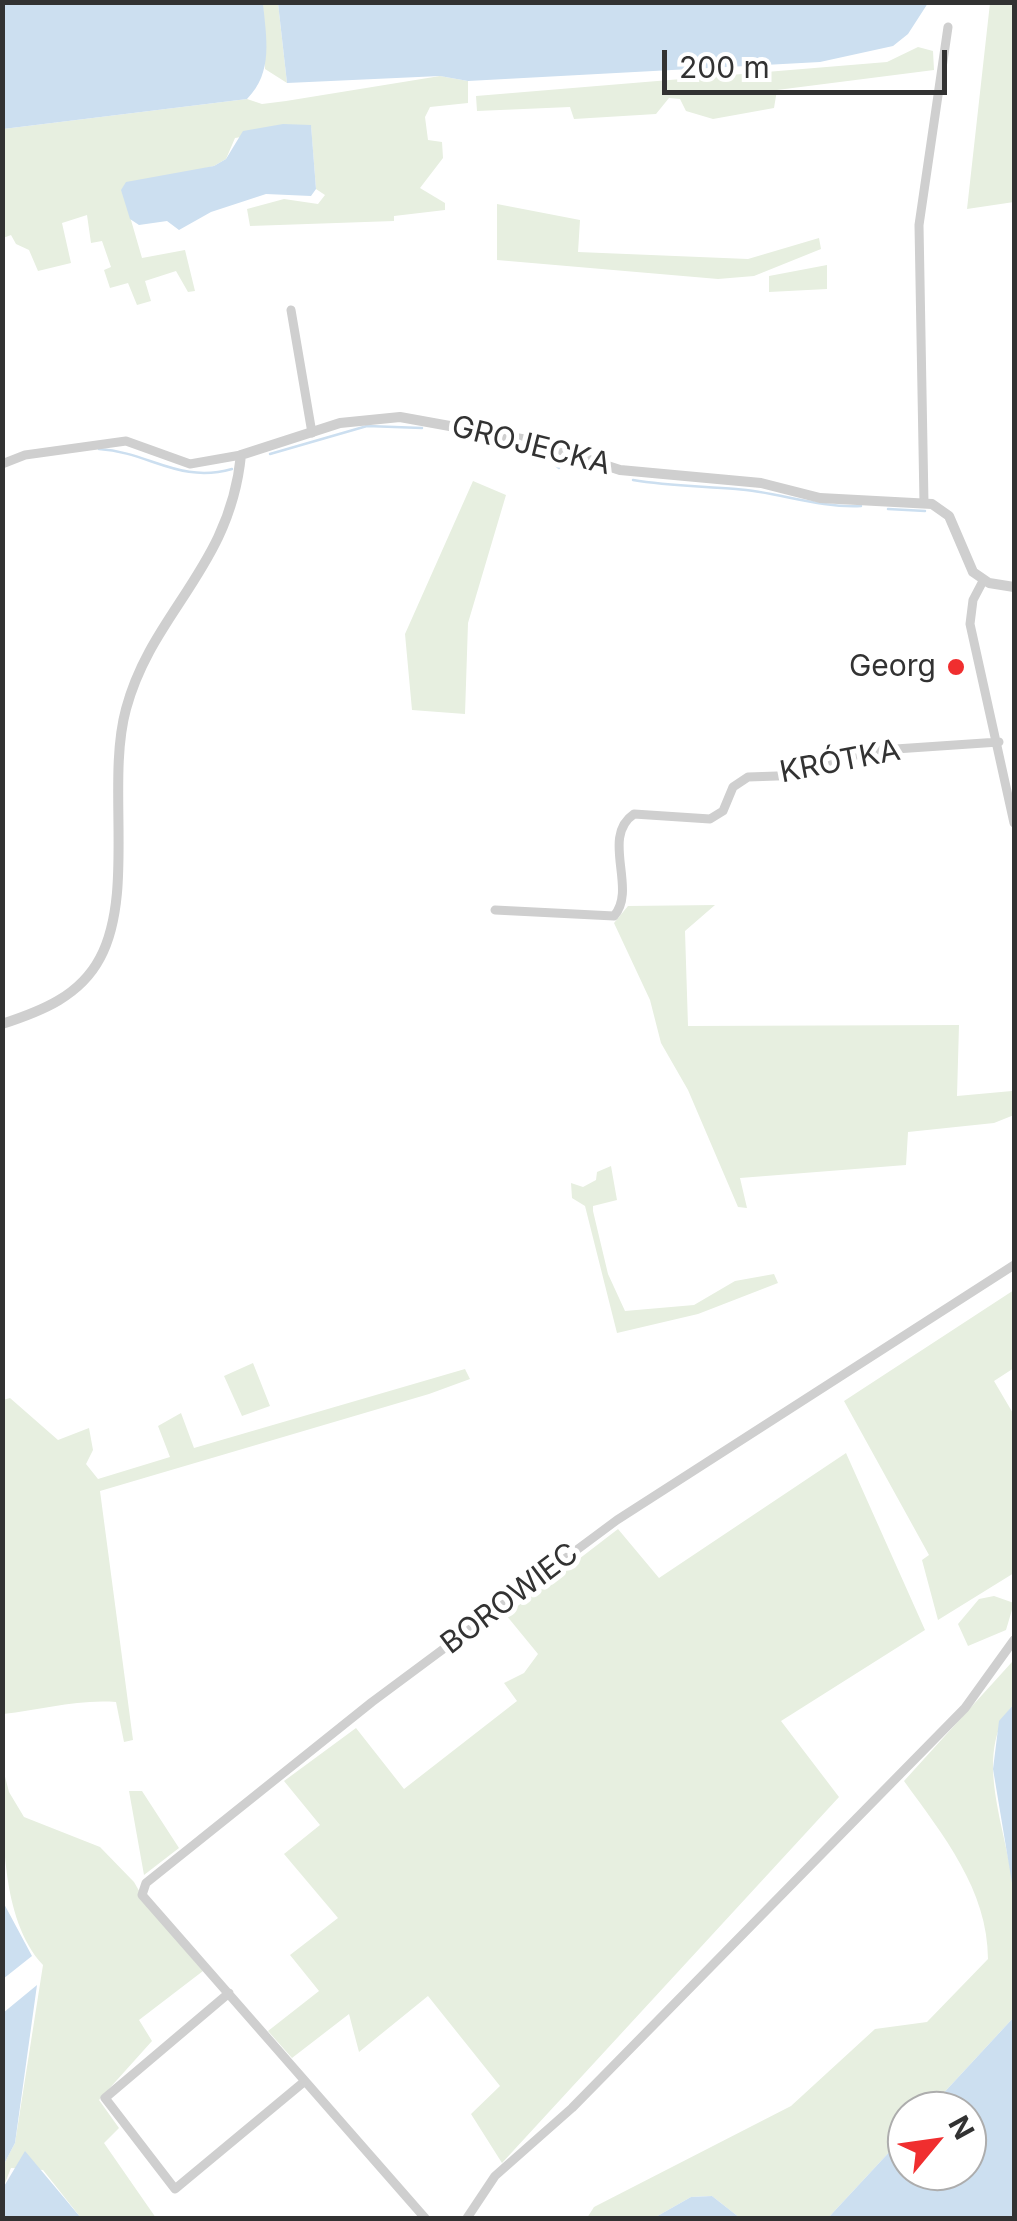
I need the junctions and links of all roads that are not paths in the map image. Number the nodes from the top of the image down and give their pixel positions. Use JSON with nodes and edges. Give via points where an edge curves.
{"nodes":[{"id":1,"x":948,"y":26,"type":"dead end"},
{"id":2,"x":290,"y":310,"type":"dead end"},
{"id":3,"x":312,"y":433,"type":"junction"},
{"id":4,"x":241,"y":455,"type":"junction"},
{"id":5,"x":2,"y":464,"type":"edge"},
{"id":6,"x":924,"y":503,"type":"junction"},
{"id":7,"x":983,"y":581,"type":"junction"},
{"id":8,"x":1014,"y":587,"type":"edge"},
{"id":9,"x":999,"y":742,"type":"junction"},
{"id":10,"x":1014,"y":823,"type":"edge"},
{"id":11,"x":495,"y":910,"type":"dead end"},
{"id":12,"x":2,"y":1024,"type":"edge"},
{"id":13,"x":1014,"y":1265,"type":"edge"},
{"id":14,"x":1014,"y":1640,"type":"edge"},
{"id":15,"x":229,"y":1993,"type":"junction"},
{"id":16,"x":305,"y":2081,"type":"junction"},
{"id":17,"x":425,"y":2218,"type":"edge"},
{"id":18,"x":467,"y":2218,"type":"edge"}],
"edges":[{"from":1,"to":6,"type":"street","via":[[918,225]]},
{"from":2,"to":3,"type":"street"},
{"from":3,"to":4,"type":"street","name":"GROJECKA"},
{"from":3,"to":6,"type":"street","name":"GROJECKA","via":[[364,418],[408,418],[527,440],[620,470],[760,483],[820,498]]},
{"from":4,"to":5,"type":"street","via":[[190,464],[126,441]]},
{"from":4,"to":12,"type":"street","via":[[234,503],[217,545],[143,664],[125,713],[115,900],[105,948],[74,990]]},
{"from":6,"to":7,"type":"street","via":[[949,516],[969,567]]},
{"from":7,"to":8,"type":"street"},
{"from":7,"to":9,"type":"street","via":[[970,624]]},
{"from":9,"to":10,"type":"street"},
{"from":9,"to":11,"type":"street","name":"KRÓTKA","via":[[858,752],[806,775],[748,777],[710,819],[634,814],[620,832],[621,903],[614,916]]},
{"from":13,"to":15,"type":"street","name":"BOROWIEC","via":[[576,1550],[146,1882],[142,1894]]},
{"from":14,"to":18,"type":"street","via":[[965,1708],[572,2108],[496,2176]]},
{"from":15,"to":16,"type":"street","name":"BOROWIEC"},
{"from":15,"to":16,"type":"street","via":[[105,2098],[175,2189]]},
{"from":16,"to":17,"type":"street","name":"BOROWIEC"}]}
